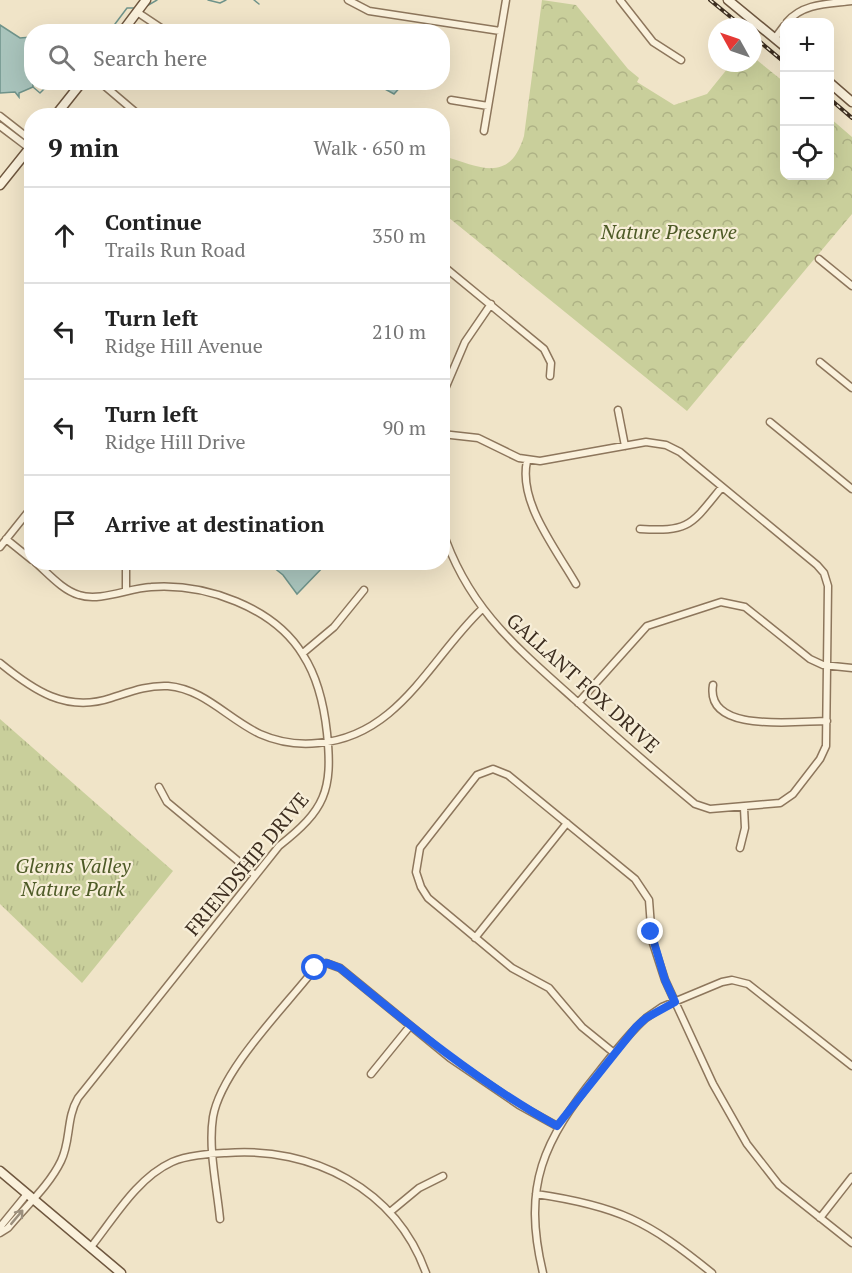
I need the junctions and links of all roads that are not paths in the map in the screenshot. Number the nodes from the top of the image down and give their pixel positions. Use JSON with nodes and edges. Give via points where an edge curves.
{"nodes":[{"id":1,"x":146,"y":0,"type":"edge"},
{"id":2,"x":348,"y":0,"type":"edge"},
{"id":3,"x":506,"y":0,"type":"edge"},
{"id":4,"x":620,"y":0,"type":"edge"},
{"id":5,"x":728,"y":0,"type":"edge"},
{"id":6,"x":852,"y":2,"type":"edge"},
{"id":7,"x":137,"y":12,"type":"junction"},
{"id":8,"x":791,"y":18,"type":"edge"},
{"id":9,"x":128,"y":24,"type":"edge"},
{"id":10,"x":155,"y":24,"type":"edge"},
{"id":11,"x":500,"y":31,"type":"junction"},
{"id":12,"x":780,"y":31,"type":"edge"},
{"id":13,"x":775,"y":38,"type":"junction"},
{"id":14,"x":780,"y":42,"type":"edge"},
{"id":15,"x":681,"y":60,"type":"dead end"},
{"id":16,"x":834,"y":86,"type":"edge"},
{"id":17,"x":76,"y":90,"type":"edge"},
{"id":18,"x":109,"y":90,"type":"edge"},
{"id":19,"x":451,"y":100,"type":"dead end"},
{"id":20,"x":852,"y":102,"type":"edge"},
{"id":21,"x":488,"y":106,"type":"junction"},
{"id":22,"x":61,"y":108,"type":"edge"},
{"id":23,"x":131,"y":108,"type":"edge"},
{"id":24,"x":0,"y":116,"type":"edge"},
{"id":25,"x":0,"y":126,"type":"edge"},
{"id":26,"x":484,"y":131,"type":"dead end"},
{"id":27,"x":24,"y":138,"type":"edge"},
{"id":28,"x":24,"y":141,"type":"edge"},
{"id":29,"x":24,"y":154,"type":"edge"},
{"id":30,"x":0,"y":185,"type":"edge"},
{"id":31,"x":819,"y":259,"type":"dead end"},
{"id":32,"x":450,"y":271,"type":"edge"},
{"id":33,"x":852,"y":285,"type":"edge"},
{"id":34,"x":491,"y":304,"type":"junction"},
{"id":35,"x":820,"y":362,"type":"dead end"},
{"id":36,"x":550,"y":376,"type":"dead end"},
{"id":37,"x":450,"y":377,"type":"edge"},
{"id":38,"x":852,"y":388,"type":"edge"},
{"id":39,"x":618,"y":410,"type":"dead end"},
{"id":40,"x":770,"y":422,"type":"dead end"},
{"id":41,"x":450,"y":435,"type":"edge"},
{"id":42,"x":625,"y":446,"type":"junction"},
{"id":43,"x":527,"y":461,"type":"junction"},
{"id":44,"x":722,"y":487,"type":"junction"},
{"id":45,"x":852,"y":489,"type":"edge"},
{"id":46,"x":24,"y":517,"type":"edge"},
{"id":47,"x":639,"y":529,"type":"dead end"},
{"id":48,"x":6,"y":539,"type":"junction"},
{"id":49,"x":0,"y":547,"type":"edge"},
{"id":50,"x":450,"y":551,"type":"edge"},
{"id":51,"x":24,"y":554,"type":"edge"},
{"id":52,"x":45,"y":570,"type":"edge"},
{"id":53,"x":126,"y":570,"type":"edge"},
{"id":54,"x":576,"y":584,"type":"dead end"},
{"id":55,"x":126,"y":590,"type":"junction"},
{"id":56,"x":364,"y":590,"type":"dead end"},
{"id":57,"x":482,"y":610,"type":"junction"},
{"id":58,"x":303,"y":653,"type":"junction"},
{"id":59,"x":0,"y":663,"type":"edge"},
{"id":60,"x":827,"y":666,"type":"junction"},
{"id":61,"x":852,"y":668,"type":"edge"},
{"id":62,"x":713,"y":685,"type":"dead end"},
{"id":63,"x":578,"y":703,"type":"junction"},
{"id":64,"x":827,"y":721,"type":"junction"},
{"id":65,"x":328,"y":742,"type":"junction"},
{"id":66,"x":159,"y":787,"type":"dead end"},
{"id":67,"x":744,"y":808,"type":"junction"},
{"id":68,"x":567,"y":823,"type":"junction"},
{"id":69,"x":740,"y":848,"type":"dead end"},
{"id":70,"x":255,"y":875,"type":"junction"},
{"id":71,"x":475,"y":938,"type":"junction"},
{"id":72,"x":675,"y":1002,"type":"junction"},
{"id":73,"x":410,"y":1026,"type":"junction"},
{"id":74,"x":614,"y":1053,"type":"junction"},
{"id":75,"x":852,"y":1065,"type":"edge"},
{"id":76,"x":371,"y":1074,"type":"dead end"},
{"id":77,"x":557,"y":1126,"type":"junction"},
{"id":78,"x":214,"y":1154,"type":"junction"},
{"id":79,"x":0,"y":1171,"type":"edge"},
{"id":80,"x":443,"y":1176,"type":"dead end"},
{"id":81,"x":852,"y":1177,"type":"edge"},
{"id":82,"x":536,"y":1194,"type":"junction"},
{"id":83,"x":30,"y":1196,"type":"junction"},
{"id":84,"x":390,"y":1212,"type":"junction"},
{"id":85,"x":820,"y":1218,"type":"junction"},
{"id":86,"x":220,"y":1219,"type":"dead end"},
{"id":87,"x":0,"y":1227,"type":"edge"},
{"id":88,"x":0,"y":1233,"type":"edge"},
{"id":89,"x":852,"y":1243,"type":"edge"},
{"id":90,"x":91,"y":1247,"type":"junction"},
{"id":91,"x":121,"y":1273,"type":"edge"},
{"id":92,"x":426,"y":1273,"type":"edge"},
{"id":93,"x":543,"y":1273,"type":"edge"},
{"id":94,"x":712,"y":1273,"type":"edge"}],
"edges":[{"from":1,"to":7,"type":"main road"},
{"from":2,"to":11,"type":"street","via":[[369,11]]},
{"from":3,"to":11,"type":"street"},
{"from":4,"to":15,"type":"street","via":[[653,42]]},
{"from":5,"to":13,"type":"main road"},
{"from":6,"to":8,"type":"street","via":[[800,10]]},
{"from":7,"to":9,"type":"main road"},
{"from":7,"to":10,"type":"street"},
{"from":11,"to":21,"type":"street"},
{"from":12,"to":13,"type":"street"},
{"from":13,"to":14,"type":"main road"},
{"from":16,"to":20,"type":"main road"},
{"from":17,"to":22,"type":"main road"},
{"from":18,"to":23,"type":"street"},
{"from":19,"to":21,"type":"street"},
{"from":21,"to":26,"type":"street"},
{"from":24,"to":27,"type":"street"},
{"from":25,"to":28,"type":"street"},
{"from":29,"to":30,"type":"main road"},
{"from":31,"to":33,"type":"street"},
{"from":32,"to":34,"type":"street"},
{"from":34,"to":36,"type":"street","via":[[544,349],[551,363]]},
{"from":34,"to":37,"type":"street","via":[[465,342]]},
{"from":35,"to":38,"type":"street"},
{"from":39,"to":42,"type":"street"},
{"from":40,"to":45,"type":"street"},
{"from":41,"to":43,"type":"street","via":[[478,438]]},
{"from":42,"to":43,"type":"street","name":"GALLANT FOX DRIVE"},
{"from":42,"to":44,"type":"street","name":"GALLANT FOX DRIVE","via":[[646,442],[666,445]]},
{"from":43,"to":54,"type":"street","via":[[525,484],[529,501]]},
{"from":44,"to":47,"type":"street","via":[[686,526],[672,531]]},
{"from":44,"to":60,"type":"street","name":"GALLANT FOX DRIVE","via":[[824,573],[828,586]]},
{"from":46,"to":48,"type":"street"},
{"from":48,"to":49,"type":"street"},
{"from":48,"to":51,"type":"street"},
{"from":50,"to":57,"type":"street","name":"GALLANT FOX DRIVE"},
{"from":52,"to":55,"type":"street","via":[[78,595],[94,597]]},
{"from":53,"to":55,"type":"street"},
{"from":55,"to":58,"type":"street","via":[[176,587],[226,598],[275,624]]},
{"from":56,"to":58,"type":"street","via":[[334,627]]},
{"from":57,"to":63,"type":"street","name":"GALLANT FOX DRIVE","via":[[507,639]]},
{"from":57,"to":65,"type":"street","via":[[457,633],[393,712],[358,734]]},
{"from":58,"to":65,"type":"street","name":"FRIENDSHIP DRIVE","via":[[321,694]]},
{"from":59,"to":65,"type":"street","via":[[38,692],[59,700],[88,703],[146,687],[174,687],[204,697],[262,735],[292,743]]},
{"from":60,"to":61,"type":"street"},
{"from":60,"to":63,"type":"street","via":[[810,659],[745,607],[721,602],[647,626]]},
{"from":60,"to":64,"type":"street","name":"GALLANT FOX DRIVE"},
{"from":62,"to":64,"type":"street","via":[[713,699],[729,717]]},
{"from":63,"to":67,"type":"street","name":"GALLANT FOX DRIVE","via":[[695,804],[710,809]]},
{"from":64,"to":67,"type":"street","name":"GALLANT FOX DRIVE","via":[[826,746],[820,759],[793,794],[780,802]]},
{"from":65,"to":70,"type":"street","name":"FRIENDSHIP DRIVE","via":[[330,771],[324,799],[304,827],[279,846]]},
{"from":66,"to":70,"type":"street","via":[[167,802]]},
{"from":67,"to":69,"type":"street"},
{"from":68,"to":71,"type":"street"},
{"from":68,"to":71,"type":"street","via":[[508,775],[491,770],[477,775],[425,839],[417,856],[416,872],[421,887],[428,898]]},
{"from":68,"to":72,"type":"street","via":[[643,889],[651,910],[652,940]]},
{"from":70,"to":83,"type":"street","name":"FRIENDSHIP DRIVE","via":[[78,1098],[61,1161]]},
{"from":71,"to":74,"type":"street","via":[[512,968],[549,988],[582,1027]]},
{"from":72,"to":74,"type":"street","via":[[646,1018]]},
{"from":72,"to":75,"type":"street","via":[[722,982],[732,980],[750,985]]},
{"from":72,"to":85,"type":"street","via":[[713,1084],[755,1158],[779,1185]]},
{"from":73,"to":76,"type":"street"},
{"from":73,"to":77,"type":"street","via":[[484,1083]]},
{"from":73,"to":78,"type":"street","via":[[340,968],[326,963],[312,972],[224,1084],[213,1118]]},
{"from":74,"to":77,"type":"street"},
{"from":77,"to":82,"type":"street","via":[[542,1164]]},
{"from":78,"to":84,"type":"street","via":[[270,1152],[313,1162],[354,1182]]},
{"from":78,"to":86,"type":"street"},
{"from":78,"to":90,"type":"street","via":[[172,1162],[152,1174]]},
{"from":79,"to":83,"type":"main road"},
{"from":80,"to":84,"type":"street","via":[[419,1188]]},
{"from":81,"to":85,"type":"street"},
{"from":82,"to":93,"type":"street","via":[[534,1228]]},
{"from":82,"to":94,"type":"street","via":[[616,1211],[653,1229]]},
{"from":83,"to":87,"type":"street","name":"FRIENDSHIP DRIVE"},
{"from":88,"to":83,"type":"street","one_way":true,"via":[[8,1228]]},
{"from":83,"to":90,"type":"main road"},
{"from":84,"to":92,"type":"street","via":[[407,1234]]},
{"from":85,"to":89,"type":"street"},
{"from":90,"to":91,"type":"main road"}]}
